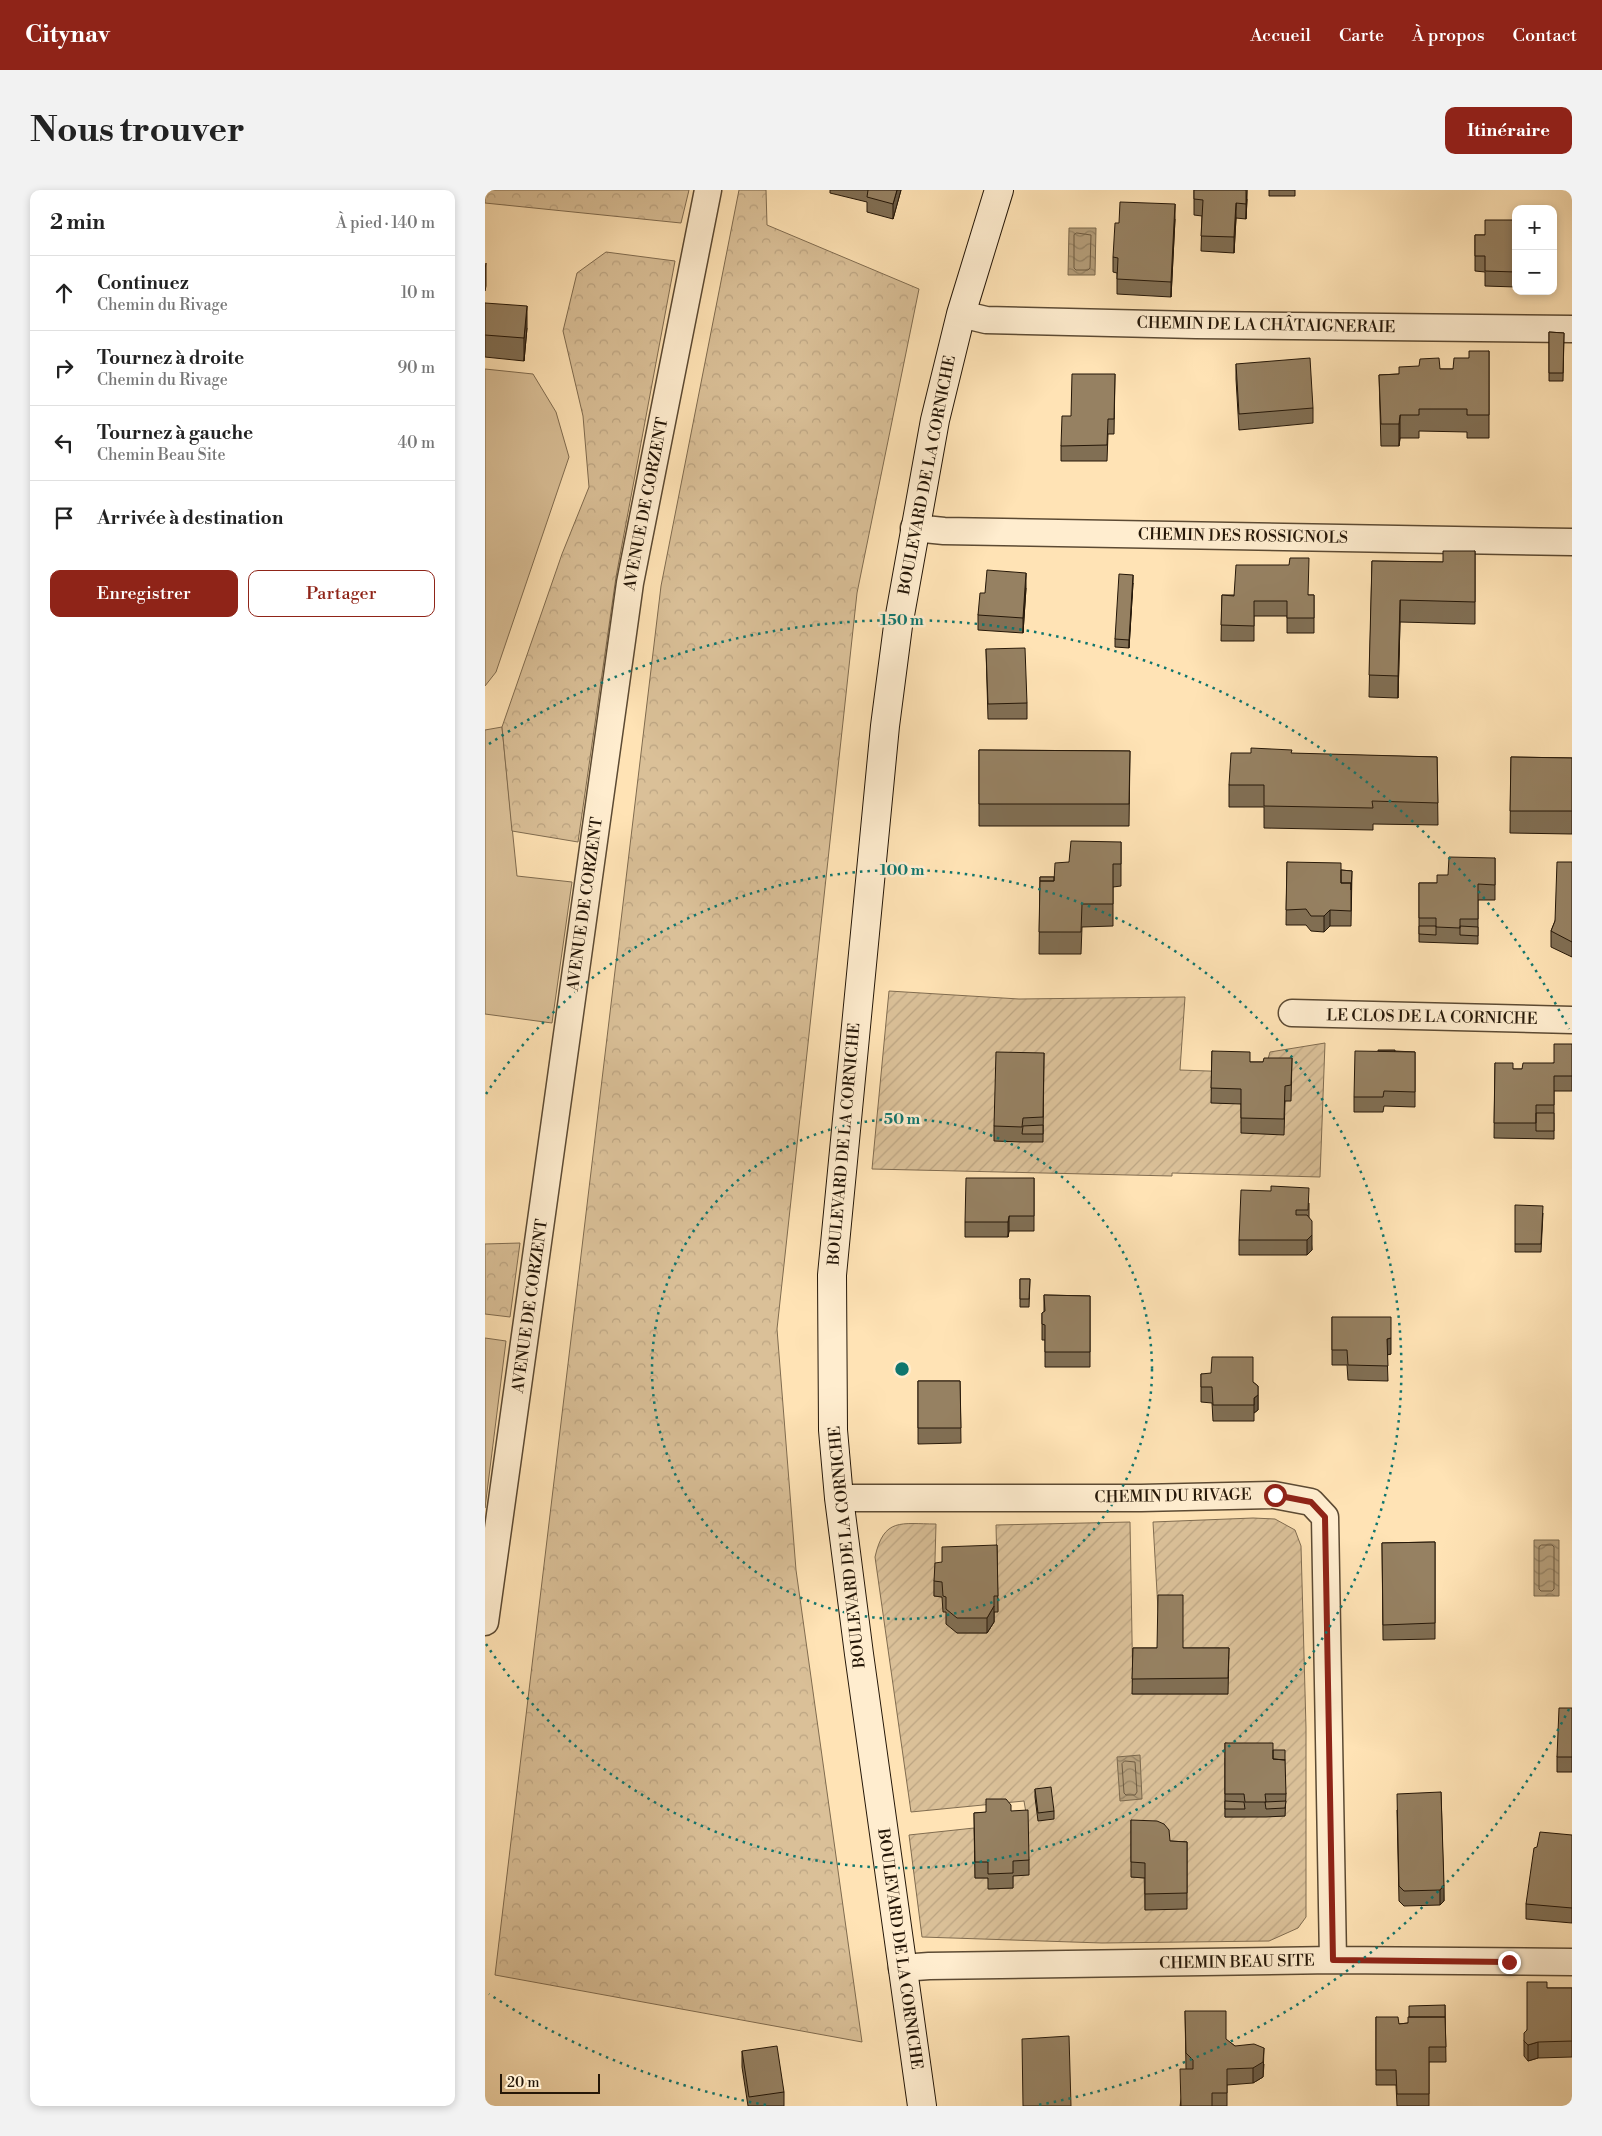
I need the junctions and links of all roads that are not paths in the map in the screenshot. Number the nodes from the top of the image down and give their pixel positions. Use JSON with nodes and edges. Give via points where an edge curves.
{"nodes":[{"id":1,"x":708,"y":190,"type":"edge"},
{"id":2,"x":999,"y":190,"type":"edge"},
{"id":3,"x":961,"y":314,"type":"junction"},
{"id":4,"x":1572,"y":329,"type":"edge"},
{"id":5,"x":915,"y":528,"type":"junction"},
{"id":6,"x":1572,"y":542,"type":"edge"},
{"id":7,"x":1292,"y":1013,"type":"dead end"},
{"id":8,"x":1572,"y":1020,"type":"edge"},
{"id":9,"x":839,"y":1498,"type":"junction"},
{"id":10,"x":485,"y":1622,"type":"edge"},
{"id":11,"x":1333,"y":1960,"type":"junction"},
{"id":12,"x":1572,"y":1962,"type":"edge"},
{"id":13,"x":903,"y":1968,"type":"junction"},
{"id":14,"x":922,"y":2106,"type":"edge"}],
"edges":[{"from":1,"to":10,"type":"street","name":"AVENUE DE CORZENT","via":[[630,583]]},
{"from":2,"to":3,"type":"street","name":"BOULEVARD DE LA CORNICHE"},
{"from":3,"to":4,"type":"street","name":"CHEMIN DE LA CHÂTAIGNERAIE","via":[[986,320]]},
{"from":3,"to":5,"type":"street","name":"BOULEVARD DE LA CORNICHE","via":[[935,420]]},
{"from":5,"to":6,"type":"street","name":"CHEMIN DES ROSSIGNOLS"},
{"from":5,"to":9,"type":"street","name":"BOULEVARD DE LA CORNICHE","via":[[885,726],[834,1255],[831,1350]]},
{"from":7,"to":8,"type":"street","name":"LE CLOS DE LA CORNICHE"},
{"from":9,"to":11,"type":"street","name":"CHEMIN DU RIVAGE","via":[[1275,1495],[1311,1502],[1325,1517]]},
{"from":9,"to":13,"type":"street","name":"BOULEVARD DE LA CORNICHE"},
{"from":11,"to":12,"type":"street","name":"CHEMIN BEAU SITE"},
{"from":11,"to":13,"type":"street","name":"CHEMIN BEAU SITE"},
{"from":13,"to":14,"type":"street","name":"BOULEVARD DE LA CORNICHE"}]}
